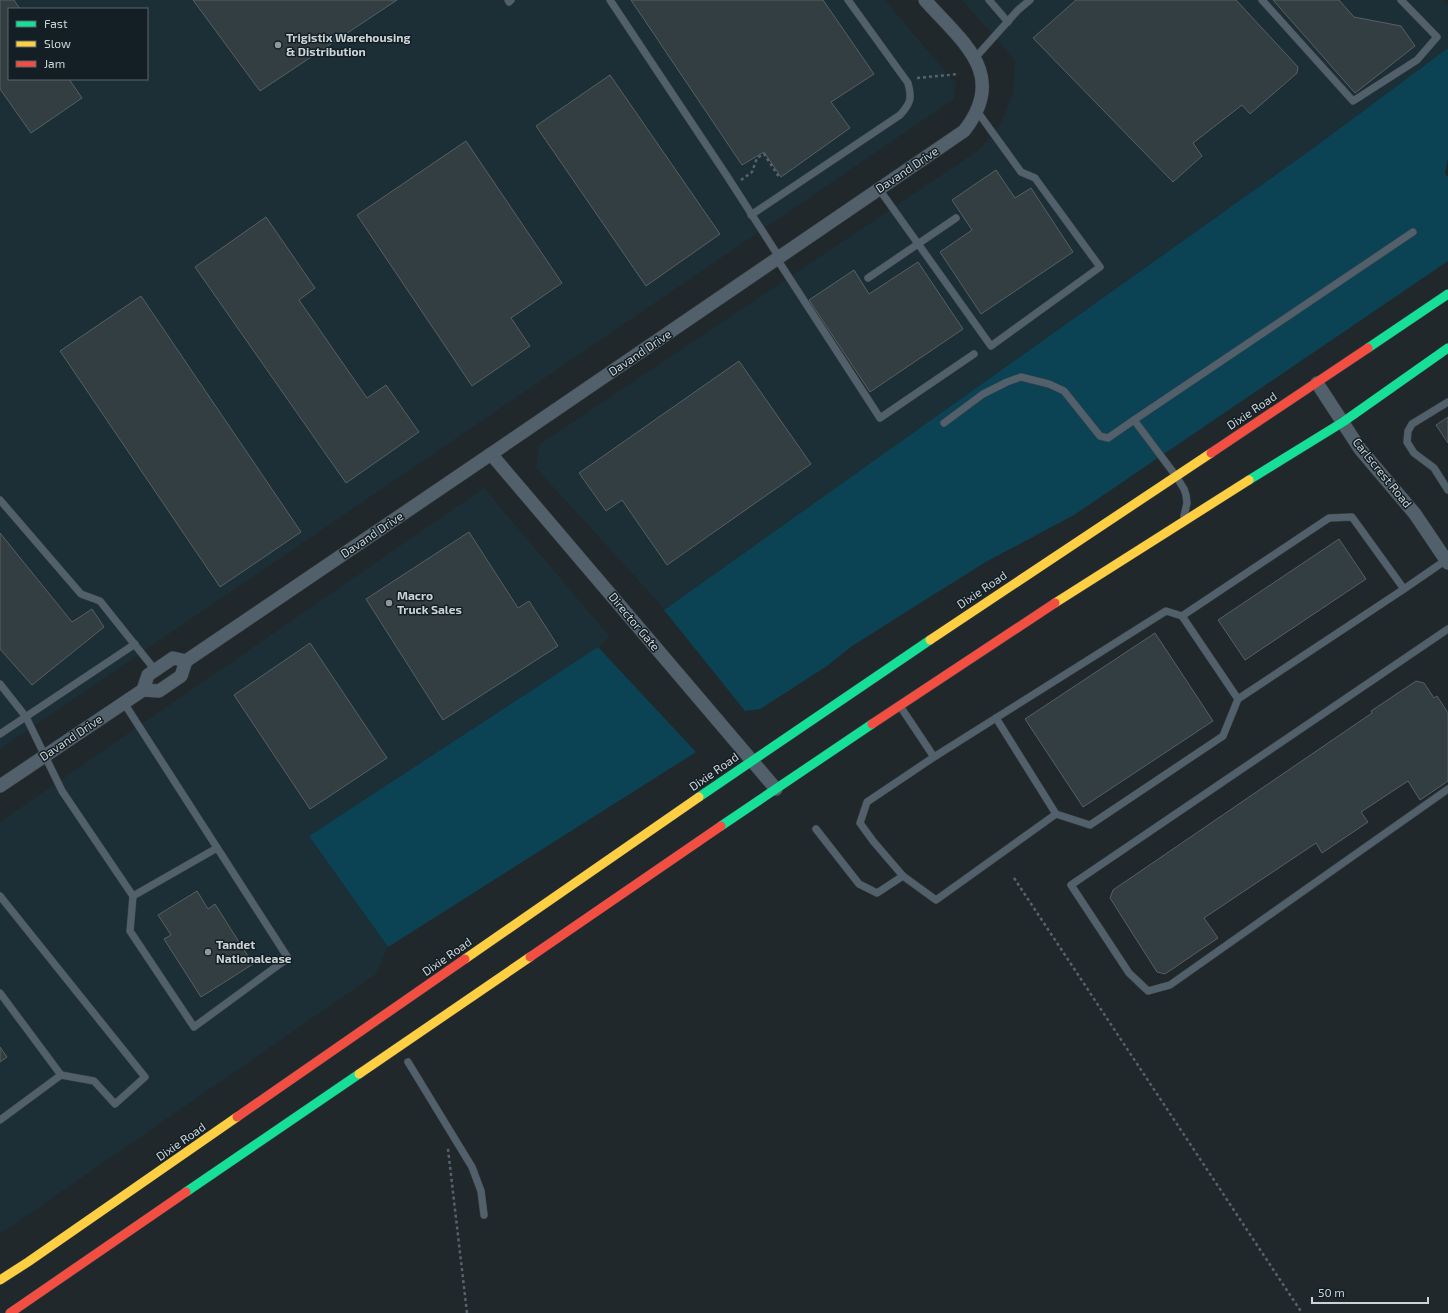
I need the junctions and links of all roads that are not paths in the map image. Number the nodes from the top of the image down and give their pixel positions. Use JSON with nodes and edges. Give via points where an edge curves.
{"nodes":[{"id":1,"x":508,"y":0,"type":"edge"},
{"id":2,"x":512,"y":0,"type":"edge"},
{"id":3,"x":610,"y":0,"type":"edge"},
{"id":4,"x":848,"y":0,"type":"edge"},
{"id":5,"x":925,"y":0,"type":"edge"},
{"id":6,"x":989,"y":0,"type":"edge"},
{"id":7,"x":1030,"y":0,"type":"edge"},
{"id":8,"x":1262,"y":0,"type":"edge"},
{"id":9,"x":1401,"y":0,"type":"edge"},
{"id":10,"x":1008,"y":22,"type":"junction"},
{"id":11,"x":975,"y":58,"type":"junction"},
{"id":12,"x":977,"y":111,"type":"junction"},
{"id":13,"x":880,"y":189,"type":"junction"},
{"id":14,"x":751,"y":215,"type":"junction"},
{"id":15,"x":956,"y":218,"type":"dead end"},
{"id":16,"x":1413,"y":232,"type":"dead end"},
{"id":17,"x":918,"y":244,"type":"junction"},
{"id":18,"x":778,"y":258,"type":"junction"},
{"id":19,"x":868,"y":278,"type":"dead end"},
{"id":20,"x":1448,"y":294,"type":"edge"},
{"id":21,"x":1448,"y":348,"type":"edge"},
{"id":22,"x":974,"y":354,"type":"dead end"},
{"id":23,"x":1317,"y":383,"type":"junction"},
{"id":24,"x":1448,"y":402,"type":"edge"},
{"id":25,"x":1134,"y":420,"type":"junction"},
{"id":26,"x":1343,"y":422,"type":"junction"},
{"id":27,"x":944,"y":423,"type":"dead end"},
{"id":28,"x":491,"y":454,"type":"junction"},
{"id":29,"x":1176,"y":476,"type":"junction"},
{"id":30,"x":1448,"y":490,"type":"edge"},
{"id":31,"x":0,"y":500,"type":"edge"},
{"id":32,"x":1182,"y":521,"type":"junction"},
{"id":33,"x":1447,"y":562,"type":"edge"},
{"id":34,"x":1404,"y":589,"type":"junction"},
{"id":35,"x":1182,"y":616,"type":"junction"},
{"id":36,"x":1448,"y":629,"type":"edge"},
{"id":37,"x":134,"y":644,"type":"junction"},
{"id":38,"x":186,"y":661,"type":"junction"},
{"id":39,"x":155,"y":670,"type":"junction"},
{"id":40,"x":0,"y":684,"type":"edge"},
{"id":41,"x":143,"y":690,"type":"junction"},
{"id":42,"x":1238,"y":699,"type":"junction"},
{"id":43,"x":124,"y":703,"type":"junction"},
{"id":44,"x":900,"y":706,"type":"junction"},
{"id":45,"x":26,"y":716,"type":"junction"},
{"id":46,"x":996,"y":718,"type":"junction"},
{"id":47,"x":0,"y":734,"type":"edge"},
{"id":48,"x":46,"y":755,"type":"junction"},
{"id":49,"x":934,"y":757,"type":"junction"},
{"id":50,"x":752,"y":760,"type":"junction"},
{"id":51,"x":0,"y":786,"type":"edge"},
{"id":52,"x":776,"y":789,"type":"junction"},
{"id":53,"x":1448,"y":789,"type":"edge"},
{"id":54,"x":1056,"y":814,"type":"junction"},
{"id":55,"x":816,"y":829,"type":"dead end"},
{"id":56,"x":217,"y":848,"type":"junction"},
{"id":57,"x":903,"y":876,"type":"junction"},
{"id":58,"x":0,"y":896,"type":"edge"},
{"id":59,"x":133,"y":896,"type":"junction"},
{"id":60,"x":0,"y":993,"type":"edge"},
{"id":61,"x":408,"y":1062,"type":"dead end"},
{"id":62,"x":61,"y":1075,"type":"junction"},
{"id":63,"x":0,"y":1120,"type":"edge"},
{"id":64,"x":484,"y":1215,"type":"dead end"},
{"id":65,"x":0,"y":1280,"type":"edge"},
{"id":66,"x":10,"y":1313,"type":"edge"}],
"edges":[{"from":1,"to":2,"type":"lane"},
{"from":3,"to":14,"type":"lane"},
{"from":4,"to":14,"type":"lane","via":[[908,83],[911,96],[908,107],[900,115]]},
{"from":5,"to":11,"type":"street","name":"Davand Drive"},
{"from":6,"to":10,"type":"lane"},
{"from":7,"to":10,"type":"lane"},
{"from":8,"to":9,"type":"lane","via":[[1353,100],[1417,60],[1437,37]]},
{"from":10,"to":11,"type":"lane"},
{"from":11,"to":12,"type":"street","name":"Davand Drive","via":[[982,81]]},
{"from":12,"to":13,"type":"street","name":"Davand Drive","via":[[964,131]]},
{"from":12,"to":17,"type":"lane","via":[[1021,172],[1035,178],[1100,267],[991,346]]},
{"from":13,"to":17,"type":"lane"},
{"from":13,"to":18,"type":"street","name":"Davand Drive"},
{"from":14,"to":18,"type":"lane"},
{"from":15,"to":17,"type":"lane"},
{"from":16,"to":25,"type":"lane"},
{"from":17,"to":19,"type":"lane"},
{"from":18,"to":22,"type":"lane","via":[[880,418]]},
{"from":18,"to":28,"type":"street","name":"Davand Drive"},
{"from":20,"to":23,"type":"main road","name":"Dixie Road"},
{"from":21,"to":26,"type":"main road"},
{"from":23,"to":26,"type":"street","name":"Carlscrest Road"},
{"from":23,"to":29,"type":"main road","name":"Dixie Road"},
{"from":24,"to":30,"type":"lane","via":[[1412,424],[1407,442],[1414,453],[1434,468]]},
{"from":25,"to":27,"type":"lane","via":[[1108,438],[1104,438],[1064,391],[1050,384],[1021,378],[983,394]]},
{"from":25,"to":29,"type":"lane"},
{"from":26,"to":32,"type":"main road"},
{"from":26,"to":33,"type":"street","name":"Carlscrest Road","via":[[1360,449],[1416,514]]},
{"from":28,"to":38,"type":"street","name":"Davand Drive"},
{"from":28,"to":50,"type":"street","name":"Director Gate"},
{"from":29,"to":32,"type":"lane","via":[[1186,495],[1186,510]]},
{"from":29,"to":50,"type":"main road","name":"Dixie Road"},
{"from":31,"to":37,"type":"lane","via":[[81,594],[100,601]]},
{"from":32,"to":44,"type":"main road"},
{"from":33,"to":34,"type":"lane"},
{"from":34,"to":35,"type":"lane","via":[[1352,517],[1329,518]]},
{"from":34,"to":42,"type":"lane"},
{"from":35,"to":42,"type":"lane"},
{"from":35,"to":46,"type":"lane","via":[[1166,611]]},
{"from":36,"to":53,"type":"lane","via":[[1071,885],[1129,973],[1148,991],[1170,985]]},
{"from":37,"to":39,"type":"lane"},
{"from":37,"to":45,"type":"lane"},
{"from":38,"to":39,"type":"street","name":"Davand Drive","via":[[173,658]]},
{"from":38,"to":41,"type":"street","name":"Davand Drive","via":[[181,676],[165,687],[159,691]]},
{"from":39,"to":41,"type":"street","name":"Davand Drive","via":[[148,675]]},
{"from":40,"to":45,"type":"lane"},
{"from":41,"to":43,"type":"street","name":"Davand Drive"},
{"from":42,"to":54,"type":"lane","via":[[1223,736],[1090,825]]},
{"from":43,"to":48,"type":"street","name":"Davand Drive"},
{"from":43,"to":56,"type":"lane"},
{"from":44,"to":49,"type":"lane"},
{"from":44,"to":52,"type":"main road"},
{"from":45,"to":47,"type":"lane"},
{"from":45,"to":48,"type":"lane"},
{"from":46,"to":49,"type":"lane"},
{"from":46,"to":54,"type":"lane"},
{"from":48,"to":51,"type":"street","name":"Davand Drive"},
{"from":48,"to":59,"type":"lane","via":[[62,791]]},
{"from":49,"to":57,"type":"lane","via":[[867,802],[860,823]]},
{"from":50,"to":52,"type":"street","name":"Director Gate"},
{"from":50,"to":65,"type":"main road","name":"Dixie Road"},
{"from":52,"to":66,"type":"main road"},
{"from":54,"to":57,"type":"lane","via":[[936,900]]},
{"from":55,"to":57,"type":"lane","via":[[858,884],[878,893]]},
{"from":56,"to":59,"type":"lane"},
{"from":56,"to":59,"type":"lane","via":[[288,958],[194,1027],[130,931]]},
{"from":58,"to":62,"type":"lane","via":[[145,1077],[115,1104],[94,1081]]},
{"from":60,"to":62,"type":"lane"},
{"from":61,"to":64,"type":"lane","via":[[472,1167],[481,1191]]},
{"from":62,"to":63,"type":"lane"}]}
